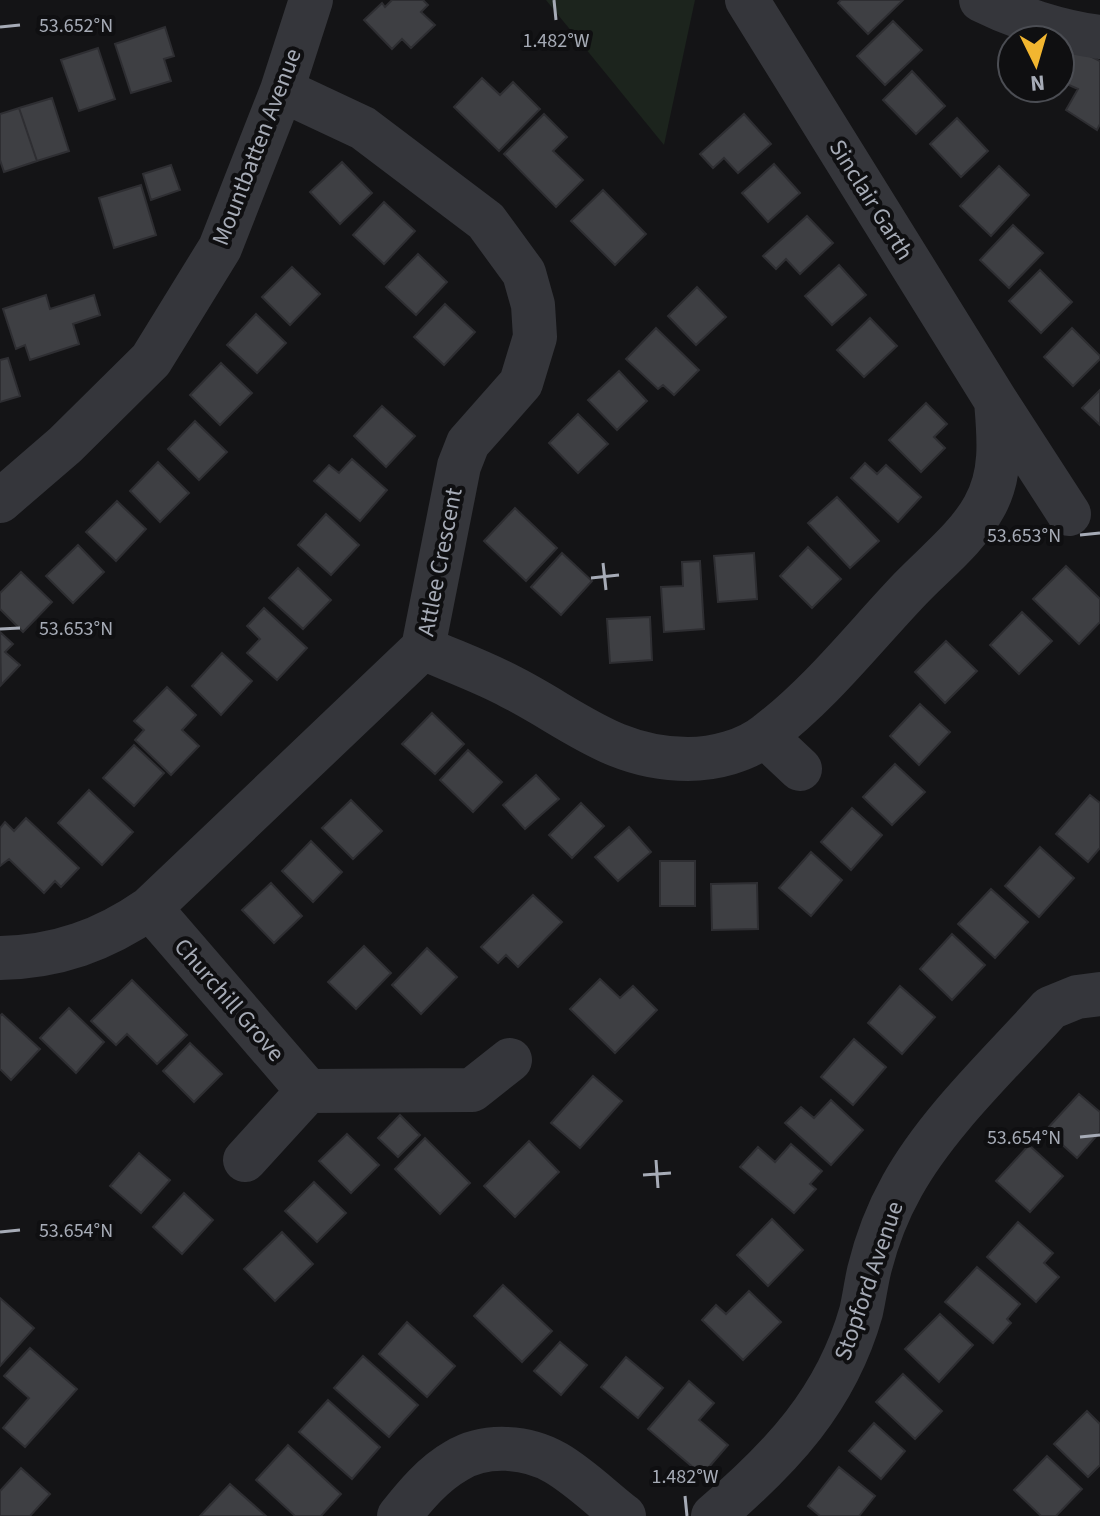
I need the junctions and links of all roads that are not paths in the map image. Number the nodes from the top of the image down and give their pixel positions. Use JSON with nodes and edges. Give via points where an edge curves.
{"nodes":[{"id":1,"x":311,"y":0,"type":"edge"},
{"id":2,"x":981,"y":0,"type":"edge"},
{"id":3,"x":732,"y":7,"type":"edge"},
{"id":4,"x":1100,"y":37,"type":"edge"},
{"id":5,"x":282,"y":90,"type":"junction"},
{"id":6,"x":996,"y":401,"type":"junction"},
{"id":7,"x":0,"y":501,"type":"edge"},
{"id":8,"x":1069,"y":514,"type":"dead end"},
{"id":9,"x":423,"y":648,"type":"junction"},
{"id":10,"x":765,"y":736,"type":"junction"},
{"id":11,"x":800,"y":769,"type":"dead end"},
{"id":12,"x":150,"y":908,"type":"junction"},
{"id":13,"x":0,"y":958,"type":"edge"},
{"id":14,"x":1100,"y":994,"type":"edge"},
{"id":15,"x":510,"y":1060,"type":"dead end"},
{"id":16,"x":308,"y":1091,"type":"junction"},
{"id":17,"x":245,"y":1160,"type":"dead end"},
{"id":18,"x":399,"y":1516,"type":"edge"},
{"id":19,"x":624,"y":1516,"type":"edge"},
{"id":20,"x":713,"y":1516,"type":"edge"}],
"edges":[{"from":1,"to":5,"type":"street","name":"Mountbatten Avenue"},
{"from":2,"to":4,"type":"street"},
{"from":3,"to":6,"type":"street","name":"Sinclair Garth"},
{"from":5,"to":7,"type":"street","name":"Mountbatten Avenue","via":[[220,248],[151,360]]},
{"from":5,"to":9,"type":"street","name":"Attlee Crescent","via":[[363,128],[486,221],[524,273],[533,305],[535,337],[521,383],[468,443],[459,466]]},
{"from":6,"to":8,"type":"street","name":"Sinclair Garth"},
{"from":6,"to":10,"type":"street","name":"Sinclair Garth","via":[[997,470],[985,506],[960,539]]},
{"from":9,"to":10,"type":"street","name":"Sinclair Garth","via":[[641,755],[689,759],[729,754]]},
{"from":9,"to":12,"type":"street","name":"Attlee Crescent"},
{"from":10,"to":11,"type":"street"},
{"from":12,"to":13,"type":"street","name":"Attlee Crescent","via":[[119,930],[67,949]]},
{"from":12,"to":16,"type":"street","name":"Churchill Grove"},
{"from":14,"to":20,"type":"street","name":"Stopford Avenue","via":[[1050,1008],[927,1149],[885,1224],[856,1327],[826,1395],[762,1474]]},
{"from":15,"to":16,"type":"street","via":[[472,1090]]},
{"from":16,"to":17,"type":"street"},
{"from":18,"to":19,"type":"street","via":[[425,1485],[457,1460],[492,1449],[524,1451],[555,1462]]}]}
